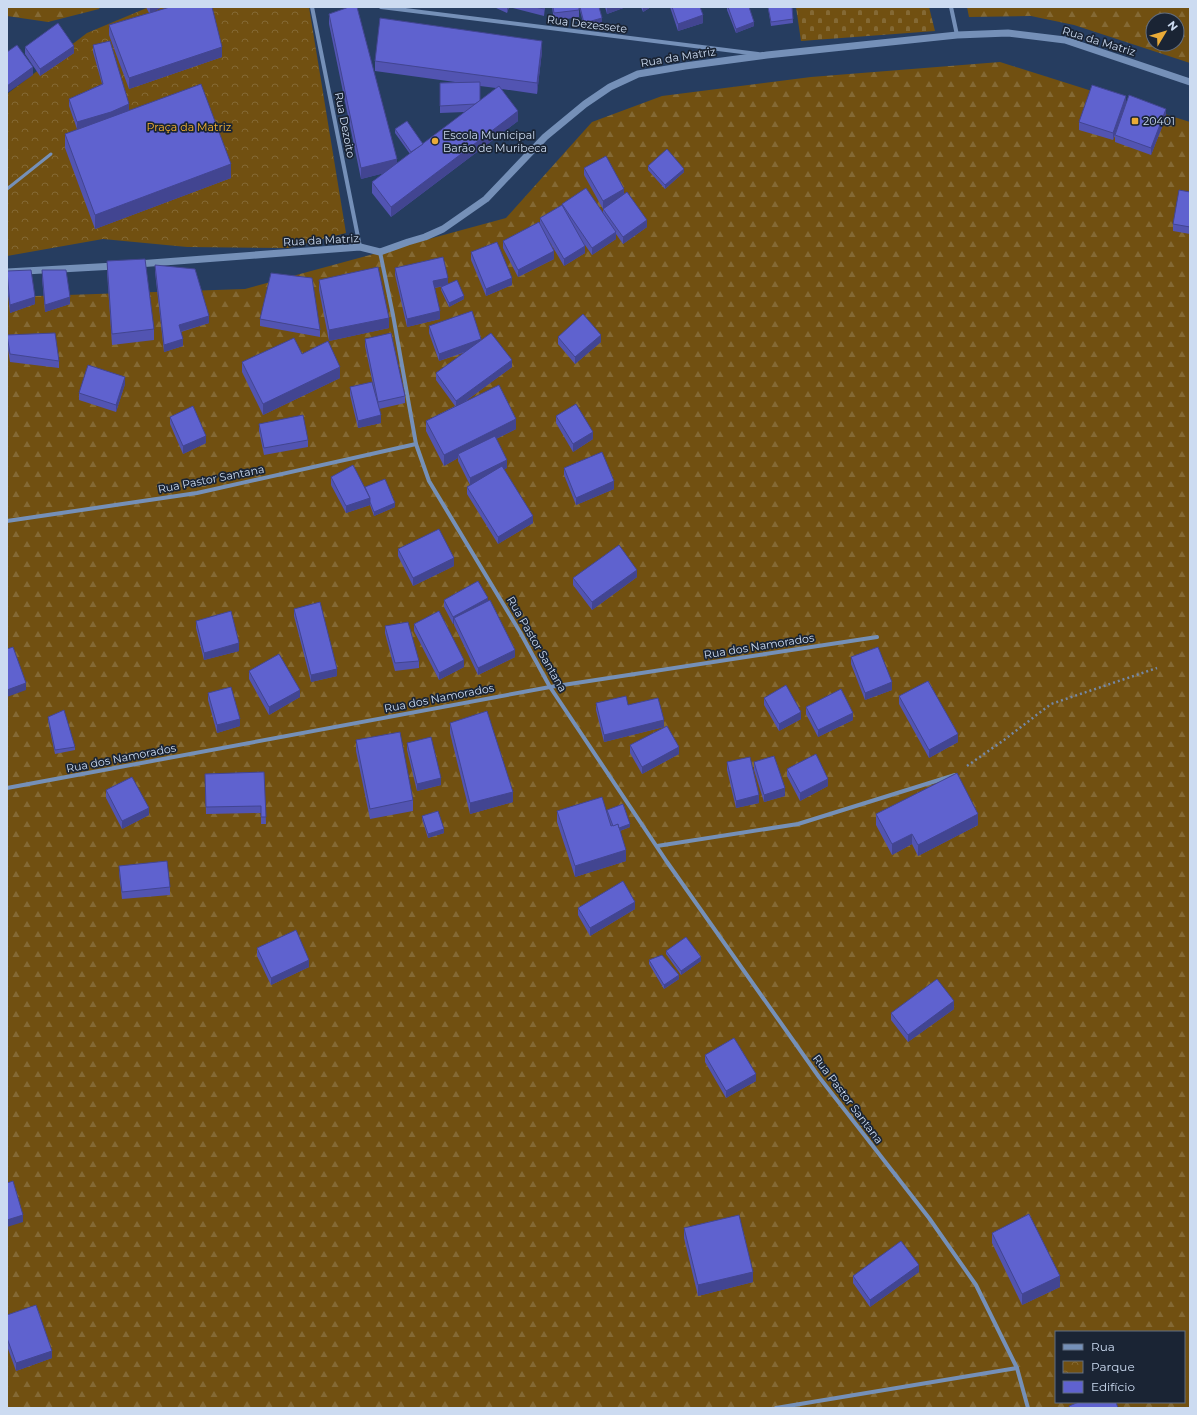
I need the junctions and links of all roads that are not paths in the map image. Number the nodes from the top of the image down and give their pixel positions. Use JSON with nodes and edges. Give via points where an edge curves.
{"nodes":[{"id":1,"x":312,"y":7,"type":"edge"},
{"id":2,"x":381,"y":7,"type":"edge"},
{"id":3,"x":951,"y":7,"type":"edge"},
{"id":4,"x":957,"y":35,"type":"junction"},
{"id":5,"x":767,"y":55,"type":"junction"},
{"id":6,"x":1190,"y":82,"type":"edge"},
{"id":7,"x":51,"y":154,"type":"dead end"},
{"id":8,"x":7,"y":189,"type":"edge"},
{"id":9,"x":360,"y":248,"type":"junction"},
{"id":10,"x":380,"y":252,"type":"junction"},
{"id":11,"x":131,"y":264,"type":"edge"},
{"id":12,"x":124,"y":265,"type":"edge"},
{"id":13,"x":7,"y":272,"type":"edge"},
{"id":14,"x":416,"y":444,"type":"junction"},
{"id":15,"x":7,"y":521,"type":"edge"},
{"id":16,"x":877,"y":637,"type":"dead end"},
{"id":17,"x":550,"y":687,"type":"junction"},
{"id":18,"x":956,"y":775,"type":"edge"},
{"id":19,"x":7,"y":788,"type":"edge"},
{"id":20,"x":656,"y":846,"type":"junction"},
{"id":21,"x":1017,"y":1368,"type":"junction"},
{"id":22,"x":776,"y":1408,"type":"edge"},
{"id":23,"x":1028,"y":1408,"type":"edge"}],
"edges":[{"from":1,"to":9,"type":"street","name":"Rua Dezoito"},
{"from":2,"to":5,"type":"street","name":"Rua Dezessete"},
{"from":3,"to":4,"type":"street"},
{"from":4,"to":5,"type":"street","name":"Rua da Matriz"},
{"from":4,"to":6,"type":"street","name":"Rua da Matriz","via":[[1008,33],[1065,40]]},
{"from":5,"to":10,"type":"street","name":"Rua da Matriz","via":[[638,74],[610,87],[545,137],[486,199],[443,229]]},
{"from":7,"to":8,"type":"lane"},
{"from":9,"to":10,"type":"street","name":"Rua da Matriz"},
{"from":9,"to":11,"type":"street","name":"Rua da Matriz"},
{"from":10,"to":14,"type":"street","name":"Rua Pastor Santana"},
{"from":12,"to":13,"type":"street"},
{"from":14,"to":15,"type":"street","name":"Rua Pastor Santana","via":[[197,493]]},
{"from":14,"to":17,"type":"street","name":"Rua Pastor Santana","via":[[429,481]]},
{"from":16,"to":17,"type":"street","name":"Rua dos Namorados"},
{"from":17,"to":19,"type":"street","name":"Rua dos Namorados"},
{"from":17,"to":20,"type":"street","name":"Rua Pastor Santana"},
{"from":18,"to":20,"type":"street","via":[[798,824]]},
{"from":20,"to":21,"type":"street","name":"Rua Pastor Santana","via":[[819,1077],[929,1218],[972,1279]]},
{"from":21,"to":22,"type":"street"},
{"from":21,"to":23,"type":"street","name":"Rua Pastor Santana"}]}
